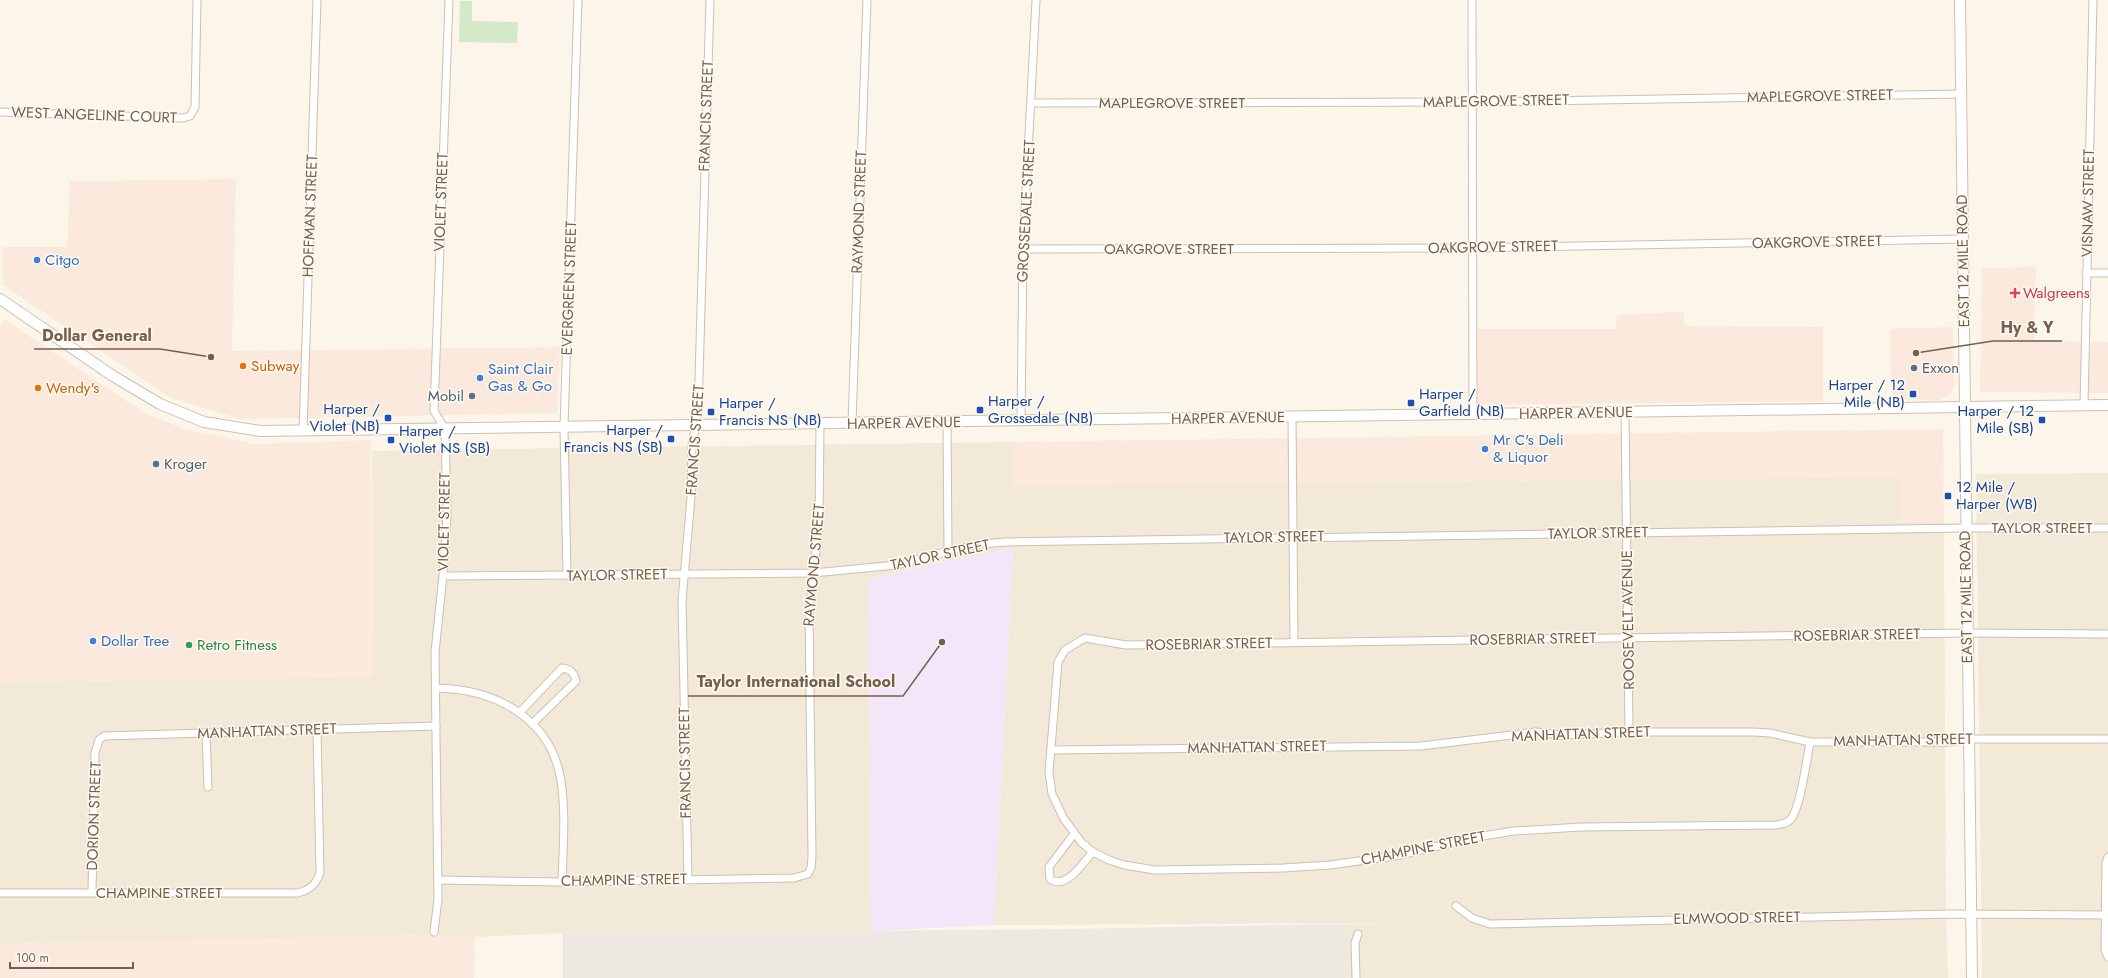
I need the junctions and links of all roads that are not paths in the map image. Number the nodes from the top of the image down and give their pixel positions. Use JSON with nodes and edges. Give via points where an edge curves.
{"nodes":[{"id":1,"x":197,"y":0,"type":"edge"},
{"id":2,"x":317,"y":0,"type":"edge"},
{"id":3,"x":449,"y":0,"type":"edge"},
{"id":4,"x":578,"y":0,"type":"edge"},
{"id":5,"x":710,"y":0,"type":"edge"},
{"id":6,"x":867,"y":0,"type":"edge"},
{"id":7,"x":1036,"y":0,"type":"edge"},
{"id":8,"x":1472,"y":0,"type":"edge"},
{"id":9,"x":1960,"y":0,"type":"edge"},
{"id":10,"x":2093,"y":0,"type":"edge"},
{"id":11,"x":1961,"y":94,"type":"junction"},
{"id":12,"x":1473,"y":102,"type":"junction"},
{"id":13,"x":1032,"y":103,"type":"junction"},
{"id":14,"x":0,"y":112,"type":"edge"},
{"id":15,"x":1963,"y":239,"type":"junction"},
{"id":16,"x":1473,"y":248,"type":"junction"},
{"id":17,"x":1023,"y":249,"type":"junction"},
{"id":18,"x":2086,"y":273,"type":"junction"},
{"id":19,"x":2108,"y":273,"type":"edge"},
{"id":20,"x":0,"y":299,"type":"edge"},
{"id":21,"x":2108,"y":405,"type":"edge"},
{"id":22,"x":2084,"y":406,"type":"junction"},
{"id":23,"x":1964,"y":408,"type":"junction"},
{"id":24,"x":1625,"y":412,"type":"junction"},
{"id":25,"x":1473,"y":414,"type":"junction"},
{"id":26,"x":1292,"y":416,"type":"junction"},
{"id":27,"x":1021,"y":421,"type":"junction"},
{"id":28,"x":948,"y":422,"type":"junction"},
{"id":29,"x":820,"y":424,"type":"junction"},
{"id":30,"x":852,"y":424,"type":"junction"},
{"id":31,"x":695,"y":426,"type":"junction"},
{"id":32,"x":564,"y":427,"type":"junction"},
{"id":33,"x":445,"y":429,"type":"junction"},
{"id":34,"x":303,"y":432,"type":"junction"},
{"id":35,"x":1965,"y":528,"type":"junction"},
{"id":36,"x":2108,"y":528,"type":"edge"},
{"id":37,"x":1626,"y":533,"type":"junction"},
{"id":38,"x":1292,"y":537,"type":"junction"},
{"id":39,"x":948,"y":551,"type":"junction"},
{"id":40,"x":813,"y":573,"type":"junction"},
{"id":41,"x":683,"y":574,"type":"junction"},
{"id":42,"x":567,"y":575,"type":"junction"},
{"id":43,"x":443,"y":576,"type":"junction"},
{"id":44,"x":1967,"y":633,"type":"junction"},
{"id":45,"x":2108,"y":634,"type":"edge"},
{"id":46,"x":1628,"y":638,"type":"junction"},
{"id":47,"x":1294,"y":642,"type":"junction"},
{"id":48,"x":436,"y":688,"type":"junction"},
{"id":49,"x":520,"y":712,"type":"junction"},
{"id":50,"x":532,"y":724,"type":"junction"},
{"id":51,"x":436,"y":726,"type":"junction"},
{"id":52,"x":317,"y":730,"type":"junction"},
{"id":53,"x":206,"y":732,"type":"junction"},
{"id":54,"x":1629,"y":732,"type":"junction"},
{"id":55,"x":1969,"y":739,"type":"junction"},
{"id":56,"x":2108,"y":739,"type":"edge"},
{"id":57,"x":99,"y":740,"type":"joint"},
{"id":58,"x":1810,"y":742,"type":"junction"},
{"id":59,"x":1052,"y":750,"type":"junction"},
{"id":60,"x":208,"y":787,"type":"dead end"},
{"id":61,"x":1074,"y":834,"type":"junction"},
{"id":62,"x":1093,"y":852,"type":"junction"},
{"id":63,"x":2108,"y":857,"type":"edge"},
{"id":64,"x":808,"y":874,"type":"joint"},
{"id":65,"x":688,"y":879,"type":"junction"},
{"id":66,"x":438,"y":880,"type":"junction"},
{"id":67,"x":562,"y":882,"type":"junction"},
{"id":68,"x":92,"y":892,"type":"junction"},
{"id":69,"x":0,"y":893,"type":"edge"},
{"id":70,"x":1456,"y":906,"type":"dead end"},
{"id":71,"x":1970,"y":914,"type":"junction"},
{"id":72,"x":2106,"y":915,"type":"junction"},
{"id":73,"x":434,"y":932,"type":"dead end"},
{"id":74,"x":1358,"y":934,"type":"dead end"},
{"id":75,"x":2108,"y":957,"type":"edge"},
{"id":76,"x":1356,"y":978,"type":"edge"},
{"id":77,"x":1972,"y":978,"type":"edge"}],
"edges":[{"from":1,"to":14,"type":"street","name":"WEST ANGELINE COURT","via":[[195,107],[190,116],[183,118]]},
{"from":2,"to":34,"type":"street","name":"HOFFMAN STREET"},
{"from":3,"to":33,"type":"street","name":"VIOLET STREET","via":[[434,411]]},
{"from":4,"to":32,"type":"street","name":"EVERGREEN STREET"},
{"from":5,"to":31,"type":"street","name":"FRANCIS STREET","via":[[698,412]]},
{"from":6,"to":30,"type":"street","name":"RAYMOND STREET"},
{"from":7,"to":13,"type":"street","name":"GROSSEDALE STREET"},
{"from":8,"to":12,"type":"street"},
{"from":9,"to":11,"type":"main road","name":"EAST 12 MILE ROAD"},
{"from":10,"to":18,"type":"street","name":"VISNAW STREET"},
{"from":11,"to":12,"type":"street","name":"MAPLEGROVE STREET"},
{"from":11,"to":15,"type":"main road","name":"EAST 12 MILE ROAD"},
{"from":12,"to":13,"type":"street","name":"MAPLEGROVE STREET"},
{"from":12,"to":16,"type":"street"},
{"from":13,"to":17,"type":"street","name":"GROSSEDALE STREET"},
{"from":15,"to":16,"type":"street","name":"OAKGROVE STREET"},
{"from":15,"to":23,"type":"main road","name":"EAST 12 MILE ROAD"},
{"from":16,"to":17,"type":"street","name":"OAKGROVE STREET"},
{"from":16,"to":25,"type":"street"},
{"from":17,"to":27,"type":"street","name":"GROSSEDALE STREET"},
{"from":18,"to":19,"type":"street"},
{"from":18,"to":22,"type":"street","name":"VISNAW STREET"},
{"from":20,"to":34,"type":"main road","name":"HARPER AVENUE","via":[[139,393],[185,416],[231,428]]},
{"from":21,"to":22,"type":"main road","name":"HARPER AVENUE"},
{"from":22,"to":23,"type":"main road","name":"HARPER AVENUE"},
{"from":23,"to":24,"type":"main road","name":"HARPER AVENUE"},
{"from":23,"to":35,"type":"main road","name":"EAST 12 MILE ROAD"},
{"from":24,"to":25,"type":"main road","name":"HARPER AVENUE"},
{"from":24,"to":37,"type":"street","name":"ROOSEVELT AVENUE"},
{"from":25,"to":26,"type":"main road","name":"HARPER AVENUE"},
{"from":26,"to":27,"type":"main road","name":"HARPER AVENUE"},
{"from":26,"to":38,"type":"street"},
{"from":27,"to":28,"type":"main road","name":"HARPER AVENUE"},
{"from":28,"to":30,"type":"main road","name":"HARPER AVENUE"},
{"from":28,"to":39,"type":"street"},
{"from":29,"to":30,"type":"main road","name":"HARPER AVENUE"},
{"from":29,"to":31,"type":"main road","name":"HARPER AVENUE"},
{"from":29,"to":40,"type":"street","name":"RAYMOND STREET","via":[[819,525]]},
{"from":31,"to":32,"type":"main road","name":"HARPER AVENUE"},
{"from":31,"to":41,"type":"street","name":"FRANCIS STREET"},
{"from":32,"to":33,"type":"main road","name":"HARPER AVENUE"},
{"from":32,"to":42,"type":"street","name":"EVERGREEN STREET"},
{"from":33,"to":34,"type":"main road","name":"HARPER AVENUE"},
{"from":33,"to":43,"type":"street","name":"VIOLET STREET","via":[[447,515]]},
{"from":35,"to":36,"type":"street","name":"TAYLOR STREET"},
{"from":35,"to":37,"type":"street","name":"TAYLOR STREET"},
{"from":35,"to":44,"type":"main road","name":"EAST 12 MILE ROAD"},
{"from":37,"to":38,"type":"street","name":"TAYLOR STREET"},
{"from":37,"to":46,"type":"street","name":"ROOSEVELT AVENUE"},
{"from":38,"to":39,"type":"street","name":"TAYLOR STREET","via":[[1006,542]]},
{"from":38,"to":47,"type":"street"},
{"from":39,"to":40,"type":"street","name":"TAYLOR STREET","via":[[897,565]]},
{"from":40,"to":41,"type":"street","name":"TAYLOR STREET"},
{"from":40,"to":64,"type":"street","name":"RAYMOND STREET","via":[[809,613],[812,857]]},
{"from":41,"to":42,"type":"street","name":"TAYLOR STREET"},
{"from":41,"to":65,"type":"street","name":"FRANCIS STREET"},
{"from":42,"to":43,"type":"street","name":"TAYLOR STREET"},
{"from":43,"to":48,"type":"street","name":"VIOLET STREET","via":[[437,624]]},
{"from":44,"to":45,"type":"street","name":"ROSEBRIAR STREET"},
{"from":44,"to":46,"type":"street","name":"ROSEBRIAR STREET"},
{"from":44,"to":55,"type":"main road","name":"EAST 12 MILE ROAD"},
{"from":46,"to":47,"type":"street","name":"ROSEBRIAR STREET"},
{"from":46,"to":54,"type":"street","name":"ROOSEVELT AVENUE"},
{"from":47,"to":59,"type":"street","name":"ROSEBRIAR STREET","via":[[1126,645],[1091,638],[1079,640],[1065,650],[1058,662]]},
{"from":48,"to":49,"type":"street","via":[[453,688],[496,698]]},
{"from":48,"to":51,"type":"street","name":"VIOLET STREET"},
{"from":49,"to":50,"type":"street"},
{"from":49,"to":50,"type":"street","via":[[562,668],[574,674],[576,681]]},
{"from":50,"to":67,"type":"street","via":[[556,762],[561,780]]},
{"from":51,"to":52,"type":"street","name":"MANHATTAN STREET"},
{"from":51,"to":66,"type":"street","name":"VIOLET STREET"},
{"from":52,"to":53,"type":"street","name":"MANHATTAN STREET"},
{"from":52,"to":68,"type":"street","name":"CHAMPINE STREET","via":[[320,872],[315,884],[310,888],[298,893]]},
{"from":53,"to":57,"type":"street","name":"MANHATTAN STREET","via":[[110,735]]},
{"from":53,"to":60,"type":"street"},
{"from":54,"to":58,"type":"street","name":"MANHATTAN STREET","via":[[1770,732]]},
{"from":54,"to":59,"type":"street","name":"MANHATTAN STREET","via":[[1561,735],[1536,732],[1421,746]]},
{"from":55,"to":56,"type":"street","name":"MANHATTAN STREET"},
{"from":55,"to":58,"type":"street","name":"MANHATTAN STREET","via":[[1951,742]]},
{"from":55,"to":71,"type":"main road","name":"EAST 12 MILE ROAD"},
{"from":57,"to":68,"type":"street","name":"DORION STREET","via":[[95,753]]},
{"from":58,"to":62,"type":"street","name":"CHAMPINE STREET","via":[[1795,813],[1785,824],[1581,827],[1521,831],[1483,836],[1395,856],[1330,865],[1283,868],[1155,870],[1124,865]]},
{"from":59,"to":61,"type":"street","name":"CHAMPINE STREET","via":[[1049,772],[1052,794]]},
{"from":61,"to":62,"type":"street","name":"CHAMPINE STREET"},
{"from":61,"to":62,"type":"street","via":[[1051,862],[1048,872],[1050,879],[1057,882],[1065,881]]},
{"from":63,"to":72,"type":"street"},
{"from":64,"to":65,"type":"street","name":"CHAMPINE STREET","via":[[794,878]]},
{"from":65,"to":67,"type":"street","name":"CHAMPINE STREET"},
{"from":66,"to":67,"type":"street","name":"CHAMPINE STREET"},
{"from":66,"to":73,"type":"street","name":"VIOLET STREET"},
{"from":68,"to":69,"type":"street","name":"CHAMPINE STREET"},
{"from":70,"to":71,"type":"street","name":"ELMWOOD STREET","via":[[1481,922],[1503,924]]},
{"from":71,"to":72,"type":"street","name":"ELMWOOD STREET"},
{"from":71,"to":77,"type":"main road","name":"EAST 12 MILE ROAD"},
{"from":72,"to":75,"type":"street","via":[[2105,950]]},
{"from":74,"to":76,"type":"street","via":[[1355,943]]}]}
